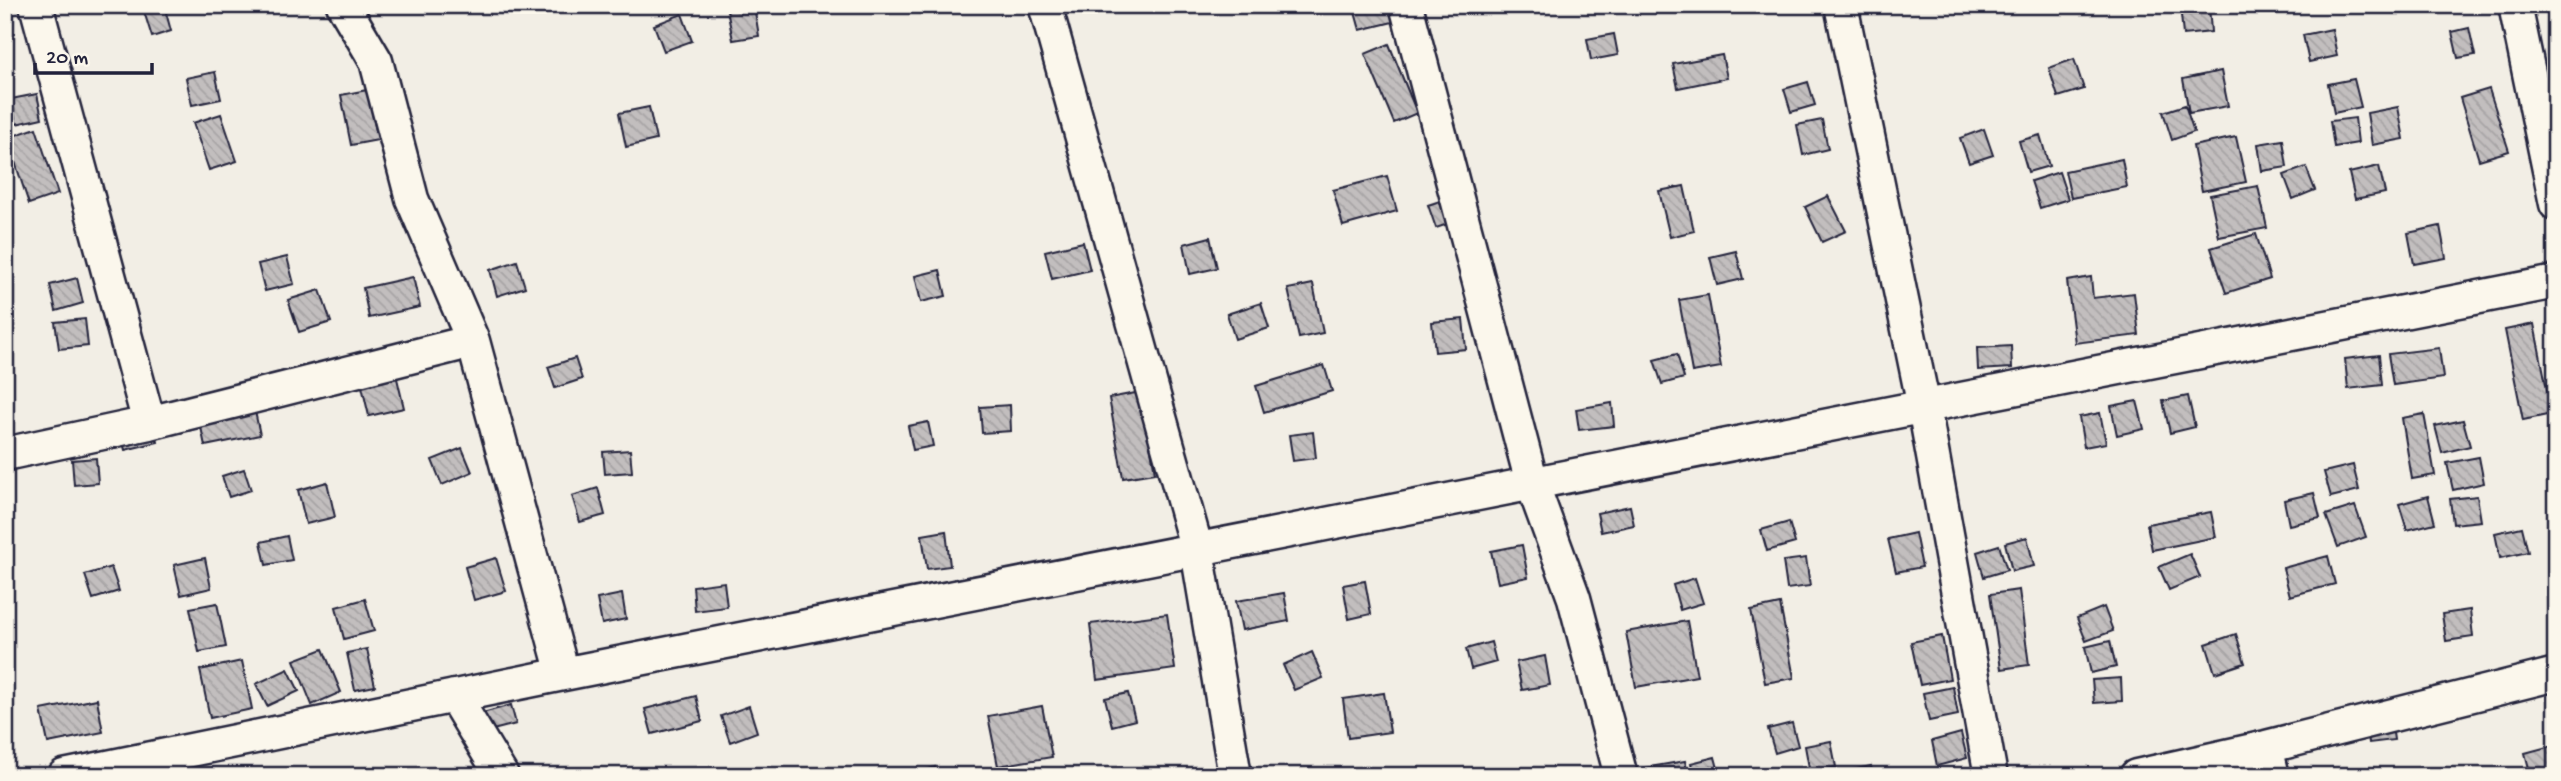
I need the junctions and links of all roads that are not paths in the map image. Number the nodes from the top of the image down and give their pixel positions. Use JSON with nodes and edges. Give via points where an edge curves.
{"nodes":[{"id":1,"x":36,"y":5,"type":"edge"},
{"id":2,"x":343,"y":5,"type":"edge"},
{"id":3,"x":1045,"y":5,"type":"edge"},
{"id":4,"x":1406,"y":5,"type":"edge"},
{"id":5,"x":1841,"y":5,"type":"edge"},
{"id":6,"x":2515,"y":5,"type":"edge"},
{"id":7,"x":2556,"y":204,"type":"edge"},
{"id":8,"x":2556,"y":282,"type":"edge"},
{"id":9,"x":473,"y":341,"type":"junction"},
{"id":10,"x":1924,"y":407,"type":"junction"},
{"id":11,"x":149,"y":423,"type":"junction"},
{"id":12,"x":5,"y":454,"type":"edge"},
{"id":13,"x":1532,"y":484,"type":"junction"},
{"id":14,"x":1197,"y":550,"type":"junction"},
{"id":15,"x":563,"y":674,"type":"junction"},
{"id":16,"x":2556,"y":674,"type":"edge"},
{"id":17,"x":454,"y":696,"type":"junction"},
{"id":18,"x":2269,"y":762,"type":"edge"},
{"id":19,"x":64,"y":776,"type":"edge"},
{"id":20,"x":502,"y":776,"type":"edge"},
{"id":21,"x":1236,"y":776,"type":"edge"},
{"id":22,"x":1621,"y":776,"type":"edge"},
{"id":23,"x":1991,"y":776,"type":"edge"},
{"id":24,"x":2136,"y":776,"type":"edge"}],
"edges":[{"from":1,"to":11,"type":"street"},
{"from":2,"to":9,"type":"street","via":[[376,61],[412,199]]},
{"from":3,"to":14,"type":"street"},
{"from":4,"to":13,"type":"street"},
{"from":5,"to":10,"type":"street"},
{"from":6,"to":7,"type":"street"},
{"from":8,"to":10,"type":"street"},
{"from":9,"to":11,"type":"street"},
{"from":9,"to":15,"type":"street"},
{"from":10,"to":13,"type":"street"},
{"from":10,"to":23,"type":"street"},
{"from":11,"to":12,"type":"street"},
{"from":13,"to":14,"type":"street"},
{"from":13,"to":22,"type":"street","via":[[1574,597]]},
{"from":14,"to":15,"type":"street"},
{"from":14,"to":21,"type":"street"},
{"from":15,"to":17,"type":"street"},
{"from":16,"to":18,"type":"street"},
{"from":17,"to":19,"type":"street"},
{"from":17,"to":20,"type":"street"},
{"from":18,"to":24,"type":"street"}]}
